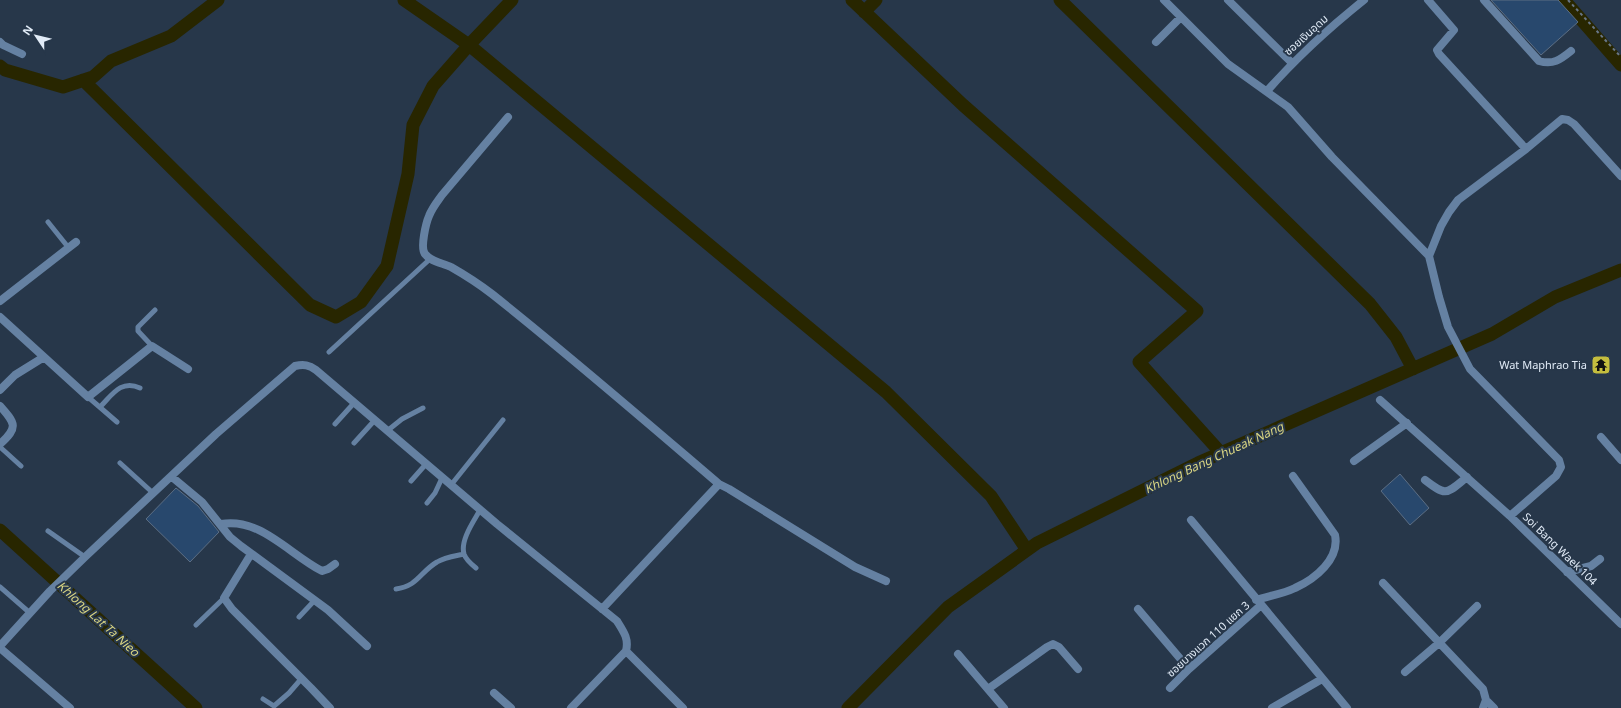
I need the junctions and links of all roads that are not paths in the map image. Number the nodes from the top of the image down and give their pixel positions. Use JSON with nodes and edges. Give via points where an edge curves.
{"nodes":[{"id":1,"x":1164,"y":0,"type":"edge"},
{"id":2,"x":1228,"y":0,"type":"edge"},
{"id":3,"x":1364,"y":0,"type":"edge"},
{"id":4,"x":1428,"y":0,"type":"edge"},
{"id":5,"x":1484,"y":0,"type":"edge"},
{"id":6,"x":1181,"y":17,"type":"junction"},
{"id":7,"x":0,"y":42,"type":"edge"},
{"id":8,"x":1156,"y":42,"type":"dead end"},
{"id":9,"x":1571,"y":51,"type":"dead end"},
{"id":10,"x":22,"y":54,"type":"dead end"},
{"id":11,"x":1292,"y":63,"type":"junction"},
{"id":12,"x":1267,"y":90,"type":"junction"},
{"id":13,"x":508,"y":117,"type":"dead end"},
{"id":14,"x":1526,"y":149,"type":"junction"},
{"id":15,"x":1621,"y":176,"type":"edge"},
{"id":16,"x":48,"y":222,"type":"dead end"},
{"id":17,"x":76,"y":242,"type":"dead end"},
{"id":18,"x":68,"y":247,"type":"junction"},
{"id":19,"x":1429,"y":256,"type":"junction"},
{"id":20,"x":430,"y":259,"type":"junction"},
{"id":21,"x":0,"y":301,"type":"edge"},
{"id":22,"x":155,"y":310,"type":"dead end"},
{"id":23,"x":0,"y":317,"type":"edge"},
{"id":24,"x":152,"y":346,"type":"junction"},
{"id":25,"x":329,"y":352,"type":"dead end"},
{"id":26,"x":44,"y":357,"type":"junction"},
{"id":27,"x":188,"y":369,"type":"dead end"},
{"id":28,"x":140,"y":388,"type":"dead end"},
{"id":29,"x":0,"y":390,"type":"edge"},
{"id":30,"x":88,"y":397,"type":"junction"},
{"id":31,"x":1380,"y":400,"type":"dead end"},
{"id":32,"x":354,"y":403,"type":"junction"},
{"id":33,"x":0,"y":406,"type":"edge"},
{"id":34,"x":100,"y":407,"type":"junction"},
{"id":35,"x":423,"y":408,"type":"dead end"},
{"id":36,"x":503,"y":420,"type":"dead end"},
{"id":37,"x":374,"y":421,"type":"junction"},
{"id":38,"x":117,"y":422,"type":"dead end"},
{"id":39,"x":335,"y":424,"type":"dead end"},
{"id":40,"x":1406,"y":424,"type":"junction"},
{"id":41,"x":387,"y":432,"type":"junction"},
{"id":42,"x":1601,"y":437,"type":"dead end"},
{"id":43,"x":354,"y":443,"type":"dead end"},
{"id":44,"x":0,"y":445,"type":"edge"},
{"id":45,"x":1621,"y":460,"type":"edge"},
{"id":46,"x":1354,"y":461,"type":"dead end"},
{"id":47,"x":120,"y":462,"type":"dead end"},
{"id":48,"x":426,"y":464,"type":"junction"},
{"id":49,"x":20,"y":466,"type":"dead end"},
{"id":50,"x":1293,"y":476,"type":"dead end"},
{"id":51,"x":172,"y":477,"type":"junction"},
{"id":52,"x":1467,"y":477,"type":"junction"},
{"id":53,"x":442,"y":478,"type":"junction"},
{"id":54,"x":1425,"y":480,"type":"dead end"},
{"id":55,"x":411,"y":481,"type":"dead end"},
{"id":56,"x":719,"y":484,"type":"junction"},
{"id":57,"x":451,"y":485,"type":"junction"},
{"id":58,"x":153,"y":493,"type":"junction"},
{"id":59,"x":427,"y":504,"type":"dead end"},
{"id":60,"x":480,"y":510,"type":"junction"},
{"id":61,"x":1510,"y":516,"type":"junction"},
{"id":62,"x":1190,"y":520,"type":"dead end"},
{"id":63,"x":221,"y":524,"type":"junction"},
{"id":64,"x":48,"y":531,"type":"dead end"},
{"id":65,"x":251,"y":554,"type":"junction"},
{"id":66,"x":464,"y":554,"type":"junction"},
{"id":67,"x":85,"y":558,"type":"junction"},
{"id":68,"x":1600,"y":559,"type":"dead end"},
{"id":69,"x":335,"y":564,"type":"dead end"},
{"id":70,"x":476,"y":568,"type":"dead end"},
{"id":71,"x":1567,"y":572,"type":"junction"},
{"id":72,"x":886,"y":581,"type":"dead end"},
{"id":73,"x":1383,"y":583,"type":"dead end"},
{"id":74,"x":0,"y":587,"type":"edge"},
{"id":75,"x":396,"y":589,"type":"dead end"},
{"id":76,"x":224,"y":598,"type":"junction"},
{"id":77,"x":314,"y":601,"type":"junction"},
{"id":78,"x":1258,"y":603,"type":"junction"},
{"id":79,"x":1477,"y":606,"type":"dead end"},
{"id":80,"x":602,"y":609,"type":"junction"},
{"id":81,"x":1138,"y":609,"type":"dead end"},
{"id":82,"x":30,"y":613,"type":"junction"},
{"id":83,"x":299,"y":617,"type":"dead end"},
{"id":84,"x":1621,"y":624,"type":"edge"},
{"id":85,"x":196,"y":625,"type":"dead end"},
{"id":86,"x":1439,"y":642,"type":"junction"},
{"id":87,"x":1,"y":645,"type":"edge"},
{"id":88,"x":367,"y":646,"type":"dead end"},
{"id":89,"x":626,"y":651,"type":"junction"},
{"id":90,"x":958,"y":654,"type":"dead end"},
{"id":91,"x":1189,"y":668,"type":"junction"},
{"id":92,"x":1078,"y":669,"type":"dead end"},
{"id":93,"x":1405,"y":672,"type":"dead end"},
{"id":94,"x":302,"y":678,"type":"junction"},
{"id":95,"x":1322,"y":678,"type":"junction"},
{"id":96,"x":1170,"y":688,"type":"dead end"},
{"id":97,"x":988,"y":689,"type":"junction"},
{"id":98,"x":494,"y":693,"type":"dead end"},
{"id":99,"x":263,"y":699,"type":"dead end"},
{"id":100,"x":1485,"y":704,"type":"edge"},
{"id":101,"x":275,"y":707,"type":"edge"},
{"id":102,"x":70,"y":708,"type":"edge"},
{"id":103,"x":330,"y":708,"type":"edge"},
{"id":104,"x":511,"y":708,"type":"edge"},
{"id":105,"x":571,"y":708,"type":"edge"},
{"id":106,"x":683,"y":708,"type":"edge"},
{"id":107,"x":1004,"y":708,"type":"edge"},
{"id":108,"x":1272,"y":708,"type":"edge"},
{"id":109,"x":1347,"y":708,"type":"edge"},
{"id":110,"x":1494,"y":708,"type":"edge"}],
"edges":[{"from":1,"to":6,"type":"street"},
{"from":2,"to":11,"type":"street"},
{"from":3,"to":11,"type":"street","name":"ซอยเงินอุดม"},
{"from":4,"to":14,"type":"street","via":[[1454,30],[1439,46],[1439,54]]},
{"from":5,"to":9,"type":"street","via":[[1539,60],[1548,64],[1558,62]]},
{"from":6,"to":8,"type":"street"},
{"from":6,"to":12,"type":"street","via":[[1228,64]]},
{"from":7,"to":10,"type":"street"},
{"from":11,"to":12,"type":"street","name":"ซอยเงินอุดม"},
{"from":12,"to":19,"type":"street","via":[[1288,107],[1332,157]]},
{"from":13,"to":20,"type":"street","via":[[433,207],[428,217],[422,246]]},
{"from":14,"to":15,"type":"street","via":[[1562,119],[1568,120]]},
{"from":14,"to":19,"type":"street","via":[[1458,200],[1441,226]]},
{"from":16,"to":18,"type":"lane"},
{"from":17,"to":18,"type":"street"},
{"from":18,"to":21,"type":"street"},
{"from":19,"to":61,"type":"street","name":"Soi Bang Waek 104","via":[[1448,327],[1470,369],[1559,460],[1561,467],[1556,476]]},
{"from":20,"to":25,"type":"lane"},
{"from":20,"to":56,"type":"street","via":[[450,266],[491,293]]},
{"from":22,"to":24,"type":"lane","via":[[138,327],[138,331]]},
{"from":23,"to":26,"type":"street"},
{"from":24,"to":27,"type":"street"},
{"from":24,"to":30,"type":"street"},
{"from":26,"to":29,"type":"street","via":[[14,375]]},
{"from":26,"to":30,"type":"street"},
{"from":28,"to":34,"type":"lane","via":[[133,384],[121,386]]},
{"from":30,"to":34,"type":"lane"},
{"from":31,"to":40,"type":"street"},
{"from":32,"to":37,"type":"street"},
{"from":32,"to":39,"type":"lane"},
{"from":32,"to":51,"type":"street","via":[[310,366],[295,366],[227,424]]},
{"from":33,"to":44,"type":"street","via":[[13,420],[12,431]]},
{"from":34,"to":38,"type":"lane"},
{"from":35,"to":41,"type":"lane","via":[[402,419]]},
{"from":36,"to":57,"type":"lane"},
{"from":37,"to":41,"type":"street"},
{"from":37,"to":43,"type":"lane"},
{"from":40,"to":46,"type":"street"},
{"from":40,"to":52,"type":"street"},
{"from":41,"to":48,"type":"street"},
{"from":42,"to":45,"type":"street"},
{"from":44,"to":49,"type":"lane"},
{"from":47,"to":58,"type":"lane"},
{"from":48,"to":53,"type":"street"},
{"from":48,"to":55,"type":"lane"},
{"from":50,"to":78,"type":"street","via":[[1335,535],[1335,552],[1327,564],[1306,582]]},
{"from":51,"to":58,"type":"street"},
{"from":51,"to":63,"type":"street","via":[[202,502]]},
{"from":52,"to":54,"type":"street","via":[[1448,492],[1442,492]]},
{"from":52,"to":61,"type":"street"},
{"from":53,"to":57,"type":"street"},
{"from":53,"to":59,"type":"lane"},
{"from":56,"to":72,"type":"street","via":[[855,567]]},
{"from":56,"to":80,"type":"street"},
{"from":57,"to":60,"type":"street"},
{"from":58,"to":67,"type":"street"},
{"from":60,"to":66,"type":"lane","via":[[466,538]]},
{"from":60,"to":80,"type":"street"},
{"from":61,"to":71,"type":"street","name":"Soi Bang Waek 104"},
{"from":62,"to":78,"type":"street"},
{"from":63,"to":65,"type":"street","via":[[230,537]]},
{"from":63,"to":69,"type":"street","via":[[232,522],[256,528],[322,571]]},
{"from":64,"to":67,"type":"lane"},
{"from":65,"to":76,"type":"street"},
{"from":65,"to":77,"type":"street"},
{"from":66,"to":70,"type":"lane"},
{"from":66,"to":75,"type":"lane","via":[[436,563],[412,585]]},
{"from":67,"to":82,"type":"street"},
{"from":68,"to":71,"type":"street","via":[[1591,566]]},
{"from":71,"to":84,"type":"street","name":"Soi Bang Waek 104"},
{"from":73,"to":86,"type":"street"},
{"from":74,"to":82,"type":"lane"},
{"from":76,"to":85,"type":"lane"},
{"from":76,"to":94,"type":"street"},
{"from":77,"to":83,"type":"lane"},
{"from":77,"to":88,"type":"street"},
{"from":78,"to":91,"type":"street","name":"ซอยบางแวก 110 แยก 3"},
{"from":78,"to":95,"type":"street"},
{"from":79,"to":86,"type":"street"},
{"from":80,"to":89,"type":"street","via":[[617,621],[626,634]]},
{"from":81,"to":91,"type":"street"},
{"from":82,"to":87,"type":"street"},
{"from":86,"to":93,"type":"street"},
{"from":86,"to":100,"type":"street","via":[[1483,689]]},
{"from":87,"to":102,"type":"street"},
{"from":89,"to":105,"type":"street"},
{"from":89,"to":106,"type":"street"},
{"from":90,"to":97,"type":"street"},
{"from":91,"to":96,"type":"street","name":"ซอยบางแวก 110 แยก 3"},
{"from":92,"to":97,"type":"street","via":[[1054,644]]},
{"from":94,"to":101,"type":"lane"},
{"from":94,"to":103,"type":"street"},
{"from":95,"to":108,"type":"street"},
{"from":95,"to":109,"type":"street"},
{"from":97,"to":107,"type":"street"},
{"from":98,"to":104,"type":"street"},
{"from":99,"to":101,"type":"lane"},
{"from":100,"to":110,"type":"street"}]}
